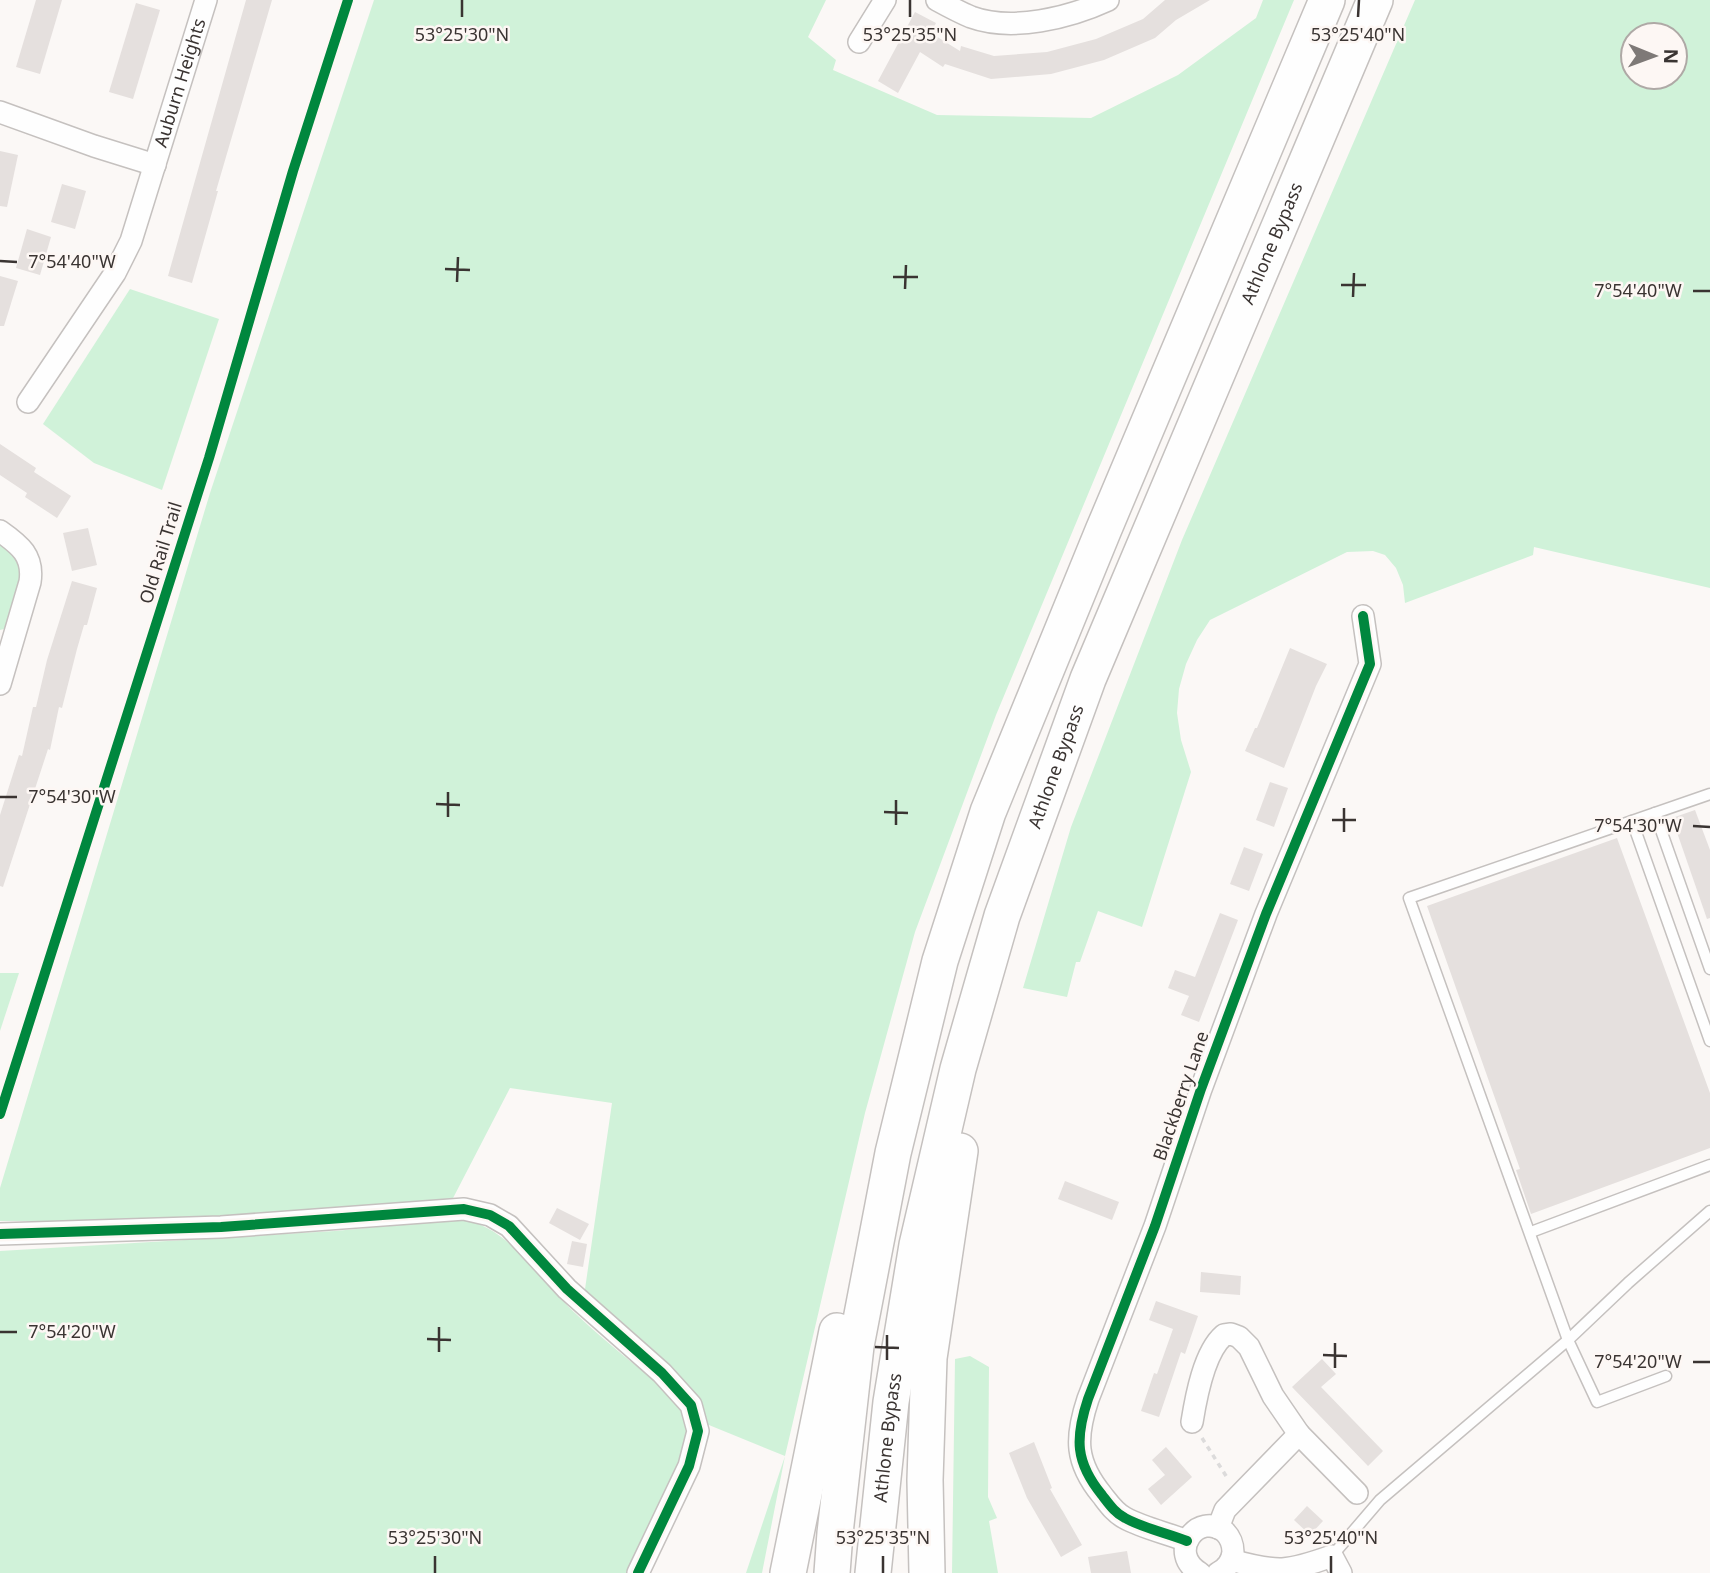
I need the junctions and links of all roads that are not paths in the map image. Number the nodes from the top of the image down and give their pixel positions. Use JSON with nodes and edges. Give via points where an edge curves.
{"nodes":[{"id":1,"x":206,"y":0,"type":"edge"},
{"id":2,"x":885,"y":0,"type":"edge"},
{"id":3,"x":937,"y":0,"type":"edge"},
{"id":4,"x":1108,"y":0,"type":"edge"},
{"id":5,"x":1326,"y":0,"type":"edge"},
{"id":6,"x":1375,"y":0,"type":"edge"},
{"id":7,"x":859,"y":42,"type":"dead end"},
{"id":8,"x":0,"y":112,"type":"edge"},
{"id":9,"x":155,"y":165,"type":"junction"},
{"id":10,"x":28,"y":402,"type":"dead end"},
{"id":11,"x":0,"y":531,"type":"edge"},
{"id":12,"x":1363,"y":616,"type":"dead end"},
{"id":13,"x":5,"y":646,"type":"edge"},
{"id":14,"x":1088,"y":678,"type":"junction"},
{"id":15,"x":0,"y":684,"type":"edge"},
{"id":16,"x":1710,"y":794,"type":"edge"},
{"id":17,"x":1656,"y":813,"type":"junction"},
{"id":18,"x":1632,"y":821,"type":"junction"},
{"id":19,"x":1690,"y":913,"type":"junction"},
{"id":20,"x":1667,"y":921,"type":"junction"},
{"id":21,"x":940,"y":961,"type":"junction"},
{"id":22,"x":1710,"y":969,"type":"edge"},
{"id":23,"x":1710,"y":1041,"type":"edge"},
{"id":24,"x":1710,"y":1165,"type":"edge"},
{"id":25,"x":1710,"y":1211,"type":"edge"},
{"id":26,"x":1531,"y":1232,"type":"junction"},
{"id":27,"x":0,"y":1234,"type":"edge"},
{"id":28,"x":1569,"y":1340,"type":"junction"},
{"id":29,"x":1666,"y":1376,"type":"dead end"},
{"id":30,"x":1192,"y":1422,"type":"road end"},
{"id":31,"x":1299,"y":1434,"type":"junction"},
{"id":32,"x":1357,"y":1493,"type":"dead end"},
{"id":33,"x":1218,"y":1528,"type":"junction"},
{"id":34,"x":1187,"y":1541,"type":"junction"},
{"id":35,"x":1336,"y":1564,"type":"edge"},
{"id":36,"x":1224,"y":1567,"type":"edge"},
{"id":37,"x":638,"y":1573,"type":"edge"},
{"id":38,"x":788,"y":1573,"type":"edge"},
{"id":39,"x":832,"y":1573,"type":"edge"},
{"id":40,"x":873,"y":1573,"type":"edge"},
{"id":41,"x":927,"y":1573,"type":"edge"},
{"id":42,"x":1200,"y":1573,"type":"edge"}],
"edges":[{"from":1,"to":9,"type":"street","name":"Auburn Heights"},
{"from":2,"to":7,"type":"street"},
{"from":3,"to":4,"type":"street","via":[[970,16],[1001,22],[1050,20]]},
{"from":5,"to":21,"type":"highway","via":[[994,800]]},
{"from":6,"to":14,"type":"highway","name":"Athlone Bypass"},
{"from":8,"to":9,"type":"street","name":"Auburn Heights"},
{"from":9,"to":10,"type":"street","name":"Auburn Heights","via":[[125,254]]},
{"from":11,"to":13,"type":"street","via":[[24,550],[32,569]]},
{"from":12,"to":34,"type":"street","name":"Blackberry Lane","via":[[1370,664],[1233,1000],[1080,1426],[1079,1446],[1086,1472],[1117,1513]]},
{"from":13,"to":15,"type":"street"},
{"from":14,"to":40,"type":"highway","name":"Athlone Bypass","via":[[1002,916],[958,1069],[917,1245],[891,1402]]},
{"from":14,"to":41,"type":"highway","via":[[997,987],[961,1146],[929,1358]]},
{"from":16,"to":17,"type":"lane"},
{"from":17,"to":18,"type":"lane"},
{"from":17,"to":19,"type":"lane"},
{"from":18,"to":20,"type":"lane"},
{"from":18,"to":26,"type":"lane","via":[[1409,898]]},
{"from":19,"to":20,"type":"lane"},
{"from":19,"to":22,"type":"lane"},
{"from":20,"to":23,"type":"lane"},
{"from":21,"to":38,"type":"highway","via":[[906,1047],[864,1203]]},
{"from":21,"to":39,"type":"highway","via":[[893,1153],[856,1346]]},
{"from":24,"to":26,"type":"lane"},
{"from":25,"to":28,"type":"lane"},
{"from":26,"to":28,"type":"lane"},
{"from":27,"to":37,"type":"street","via":[[221,1227],[464,1209],[499,1219],[566,1289],[662,1373],[691,1405],[698,1431],[689,1466]]},
{"from":28,"to":29,"type":"lane","via":[[1597,1402]]},
{"from":28,"to":35,"type":"lane","via":[[1380,1500]]},
{"from":30,"to":31,"type":"street","via":[[1195,1398],[1213,1349],[1224,1335],[1231,1334],[1249,1347],[1273,1396]]},
{"from":31,"to":32,"type":"street"},
{"from":31,"to":33,"type":"street","via":[[1225,1510]]},
{"from":33,"to":34,"type":"street","via":[[1196,1530]]},
{"from":33,"to":36,"type":"street","via":[[1233,1545]]},
{"from":34,"to":42,"type":"street","via":[[1188,1563]]},
{"from":35,"to":36,"type":"street","via":[[1270,1572]]}]}
